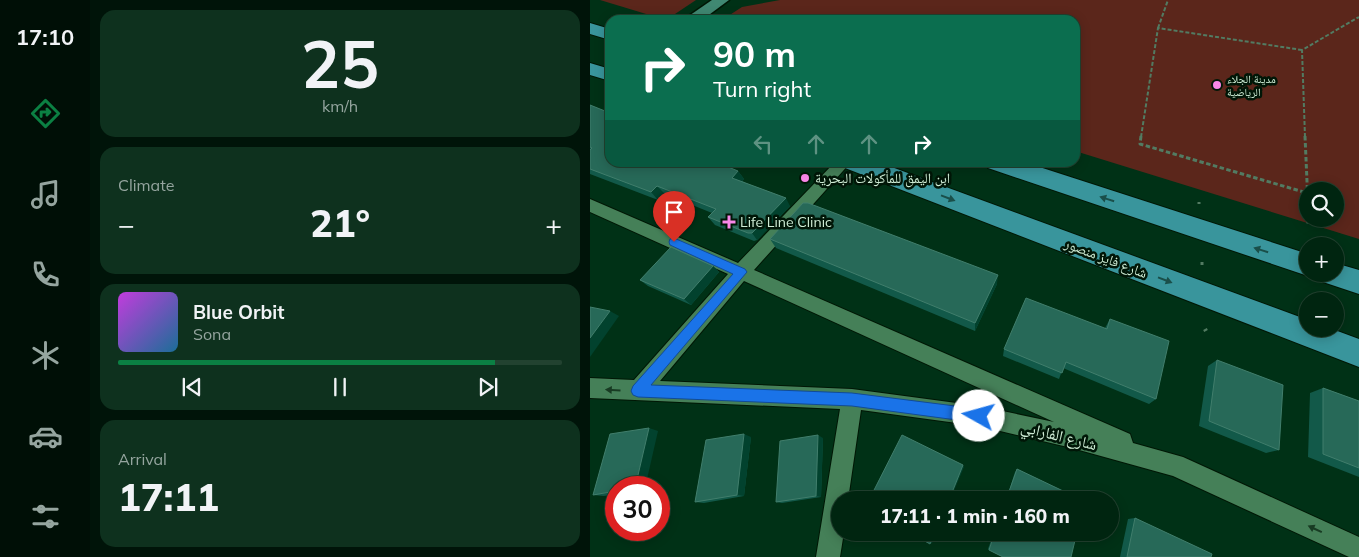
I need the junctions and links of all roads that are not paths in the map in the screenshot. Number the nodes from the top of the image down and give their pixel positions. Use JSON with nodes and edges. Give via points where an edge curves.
{"nodes":[{"id":1,"x":722,"y":0,"type":"edge"},
{"id":2,"x":699,"y":15,"type":"edge"},
{"id":3,"x":590,"y":28,"type":"edge"},
{"id":4,"x":605,"y":33,"type":"edge"},
{"id":5,"x":590,"y":69,"type":"edge"},
{"id":6,"x":605,"y":74,"type":"edge"},
{"id":7,"x":839,"y":167,"type":"edge"},
{"id":8,"x":866,"y":167,"type":"edge"},
{"id":9,"x":1011,"y":167,"type":"edge"},
{"id":10,"x":590,"y":205,"type":"edge"},
{"id":11,"x":1299,"y":262,"type":"edge"},
{"id":12,"x":741,"y":272,"type":"junction"},
{"id":13,"x":1344,"y":277,"type":"edge"},
{"id":14,"x":1359,"y":282,"type":"edge"},
{"id":15,"x":1359,"y":353,"type":"edge"},
{"id":16,"x":590,"y":388,"type":"edge"},
{"id":17,"x":638,"y":391,"type":"junction"},
{"id":18,"x":852,"y":399,"type":"junction"},
{"id":19,"x":1175,"y":465,"type":"junction"},
{"id":20,"x":1359,"y":549,"type":"edge"},
{"id":21,"x":828,"y":557,"type":"edge"}],
"edges":[{"from":1,"to":2,"type":"main road"},
{"from":3,"to":4,"type":"highway"},
{"from":5,"to":6,"type":"highway"},
{"from":7,"to":12,"type":"street"},
{"from":8,"to":15,"type":"highway","name":"شارع فايز منصور","one_way":true},
{"from":11,"to":9,"type":"highway","one_way":true},
{"from":10,"to":12,"type":"street"},
{"from":12,"to":17,"type":"street"},
{"from":12,"to":19,"type":"street"},
{"from":13,"to":14,"type":"highway"},
{"from":17,"to":16,"type":"street","name":"شارع الفارابي","one_way":true},
{"from":17,"to":18,"type":"street","name":"شارع الفارابي"},
{"from":18,"to":19,"type":"street","name":"شارع الفارابي","via":[[979,416]]},
{"from":18,"to":21,"type":"street"},
{"from":20,"to":19,"type":"street","name":"شارع الفارابي","one_way":true}]}
